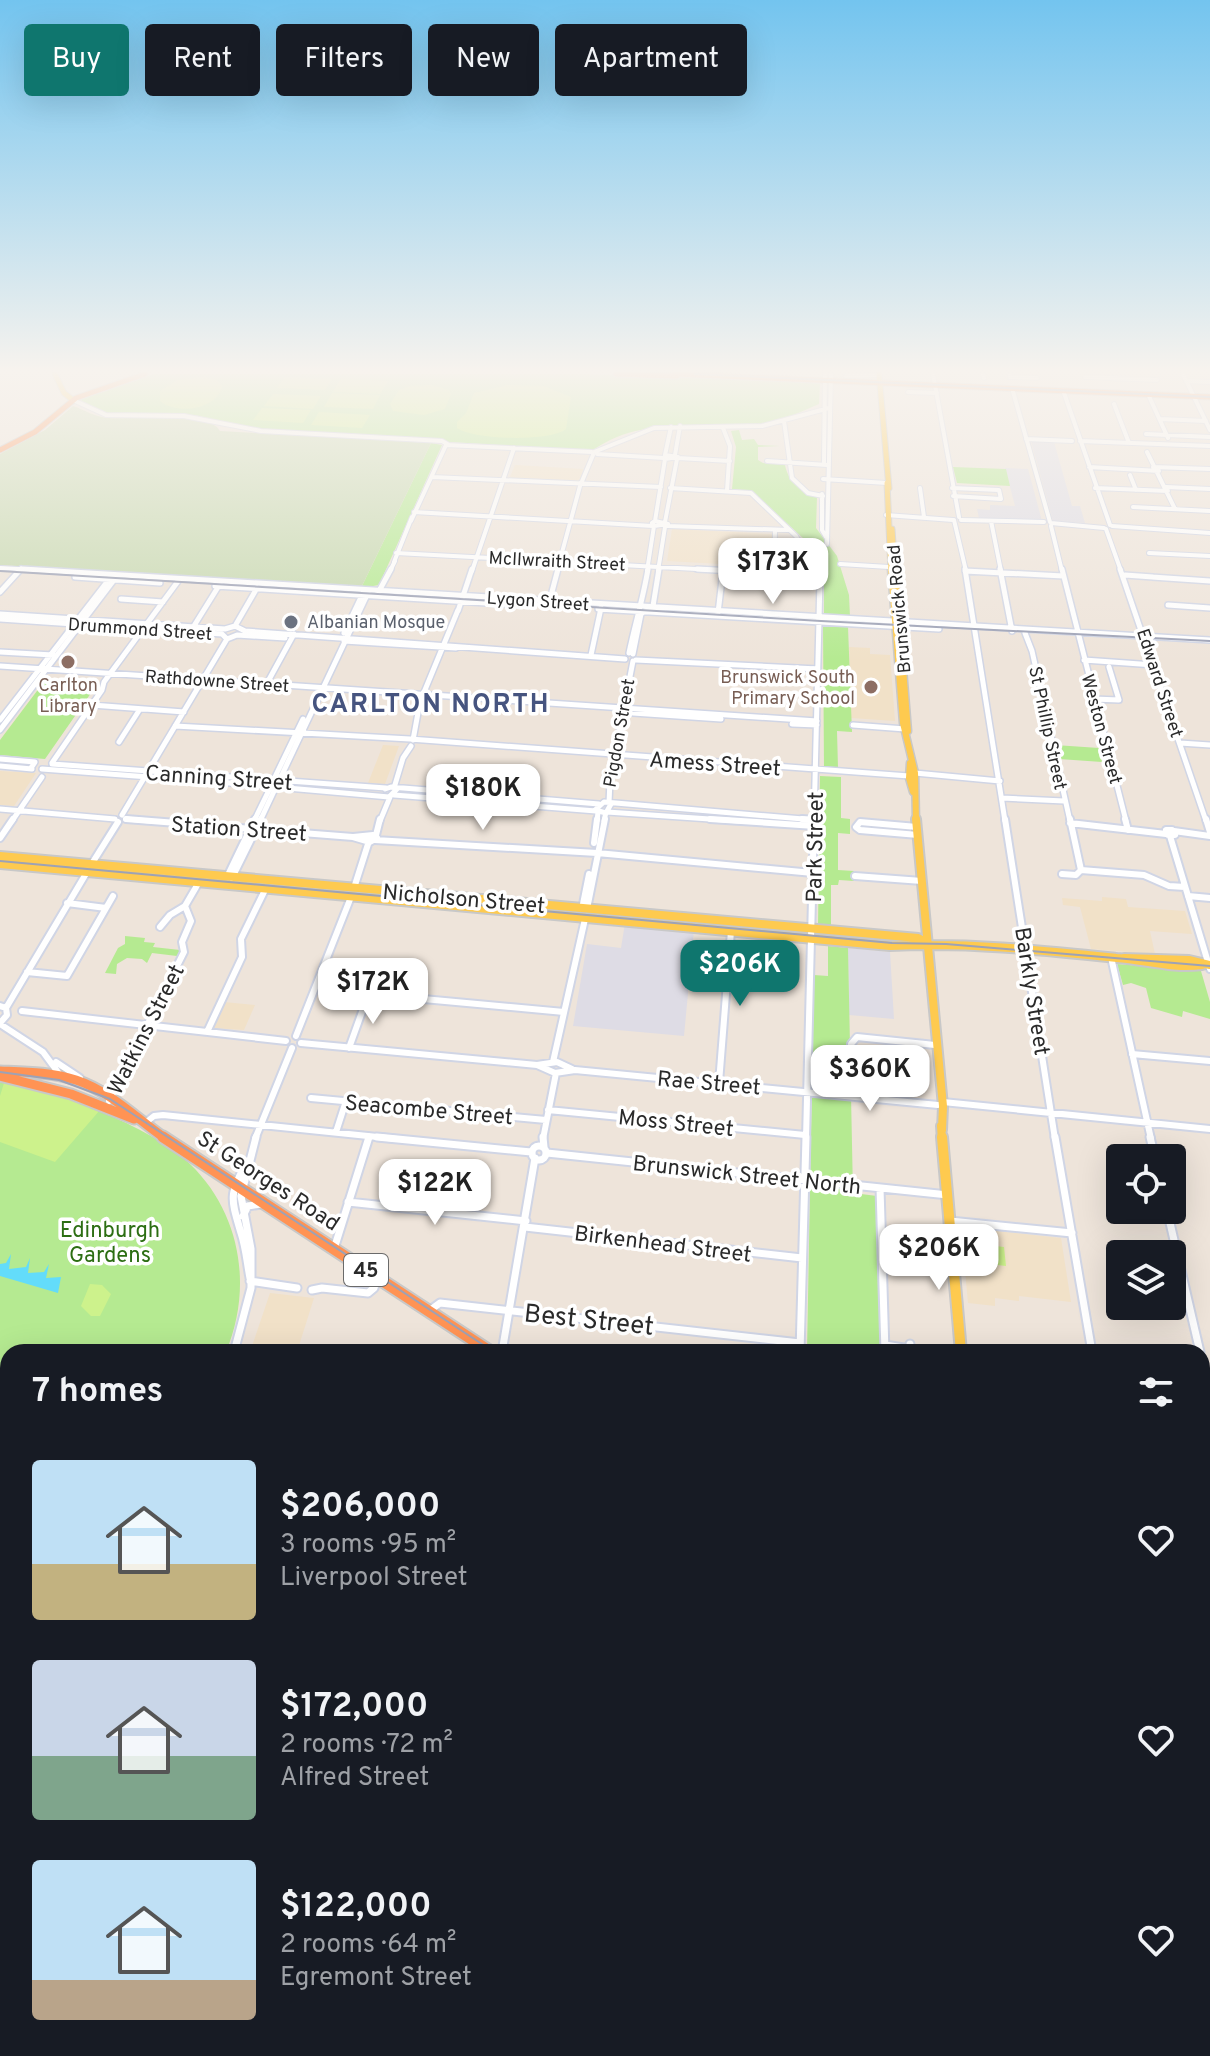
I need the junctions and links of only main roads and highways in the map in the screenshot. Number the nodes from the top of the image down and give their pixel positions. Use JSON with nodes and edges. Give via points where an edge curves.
{"nodes":[{"id":1,"x":886,"y":470,"type":"edge"},
{"id":2,"x":0,"y":856,"type":"edge"},
{"id":3,"x":0,"y":864,"type":"edge"},
{"id":4,"x":89,"y":868,"type":"junction"},
{"id":5,"x":354,"y":888,"type":"junction"},
{"id":6,"x":351,"y":897,"type":"junction"},
{"id":7,"x":443,"y":901,"type":"junction"},
{"id":8,"x":663,"y":921,"type":"junction"},
{"id":9,"x":811,"y":935,"type":"junction"},
{"id":10,"x":927,"y":943,"type":"junction"},
{"id":11,"x":1208,"y":966,"type":"edge"},
{"id":12,"x":0,"y":1074,"type":"edge"},
{"id":13,"x":108,"y":1102,"type":"junction"},
{"id":14,"x":479,"y":1344,"type":"edge"},
{"id":15,"x":960,"y":1344,"type":"edge"}],
"edges":[{"from":1,"to":10,"type":"main road","name":"Brunswick Road"},
{"from":2,"to":4,"type":"main road","name":"Nicholson Street"},
{"from":3,"to":4,"type":"main road","name":"Nicholson Street"},
{"from":4,"to":5,"type":"main road","name":"Nicholson Street"},
{"from":4,"to":6,"type":"main road","name":"Nicholson Street"},
{"from":5,"to":6,"type":"main road"},
{"from":5,"to":7,"type":"main road","name":"Nicholson Street"},
{"from":6,"to":7,"type":"main road","name":"Nicholson Street"},
{"from":7,"to":8,"type":"main road","name":"Nicholson Street"},
{"from":8,"to":9,"type":"main road","name":"Nicholson Street"},
{"from":8,"to":9,"type":"main road","name":"Nicholson Street"},
{"from":9,"to":10,"type":"main road","name":"Nicholson Street","via":[[890,946]]},
{"from":10,"to":11,"type":"main road","name":"Nicholson Street"},
{"from":10,"to":15,"type":"main road","name":"Brunswick Road"},
{"from":12,"to":13,"type":"highway","name":"St Georges Road","number":"45"},
{"from":12,"to":13,"type":"highway","name":"St Georges Road","number":"45","via":[[81,1079]]},
{"from":13,"to":14,"type":"highway","name":"St Georges Road","number":"45"}]}
